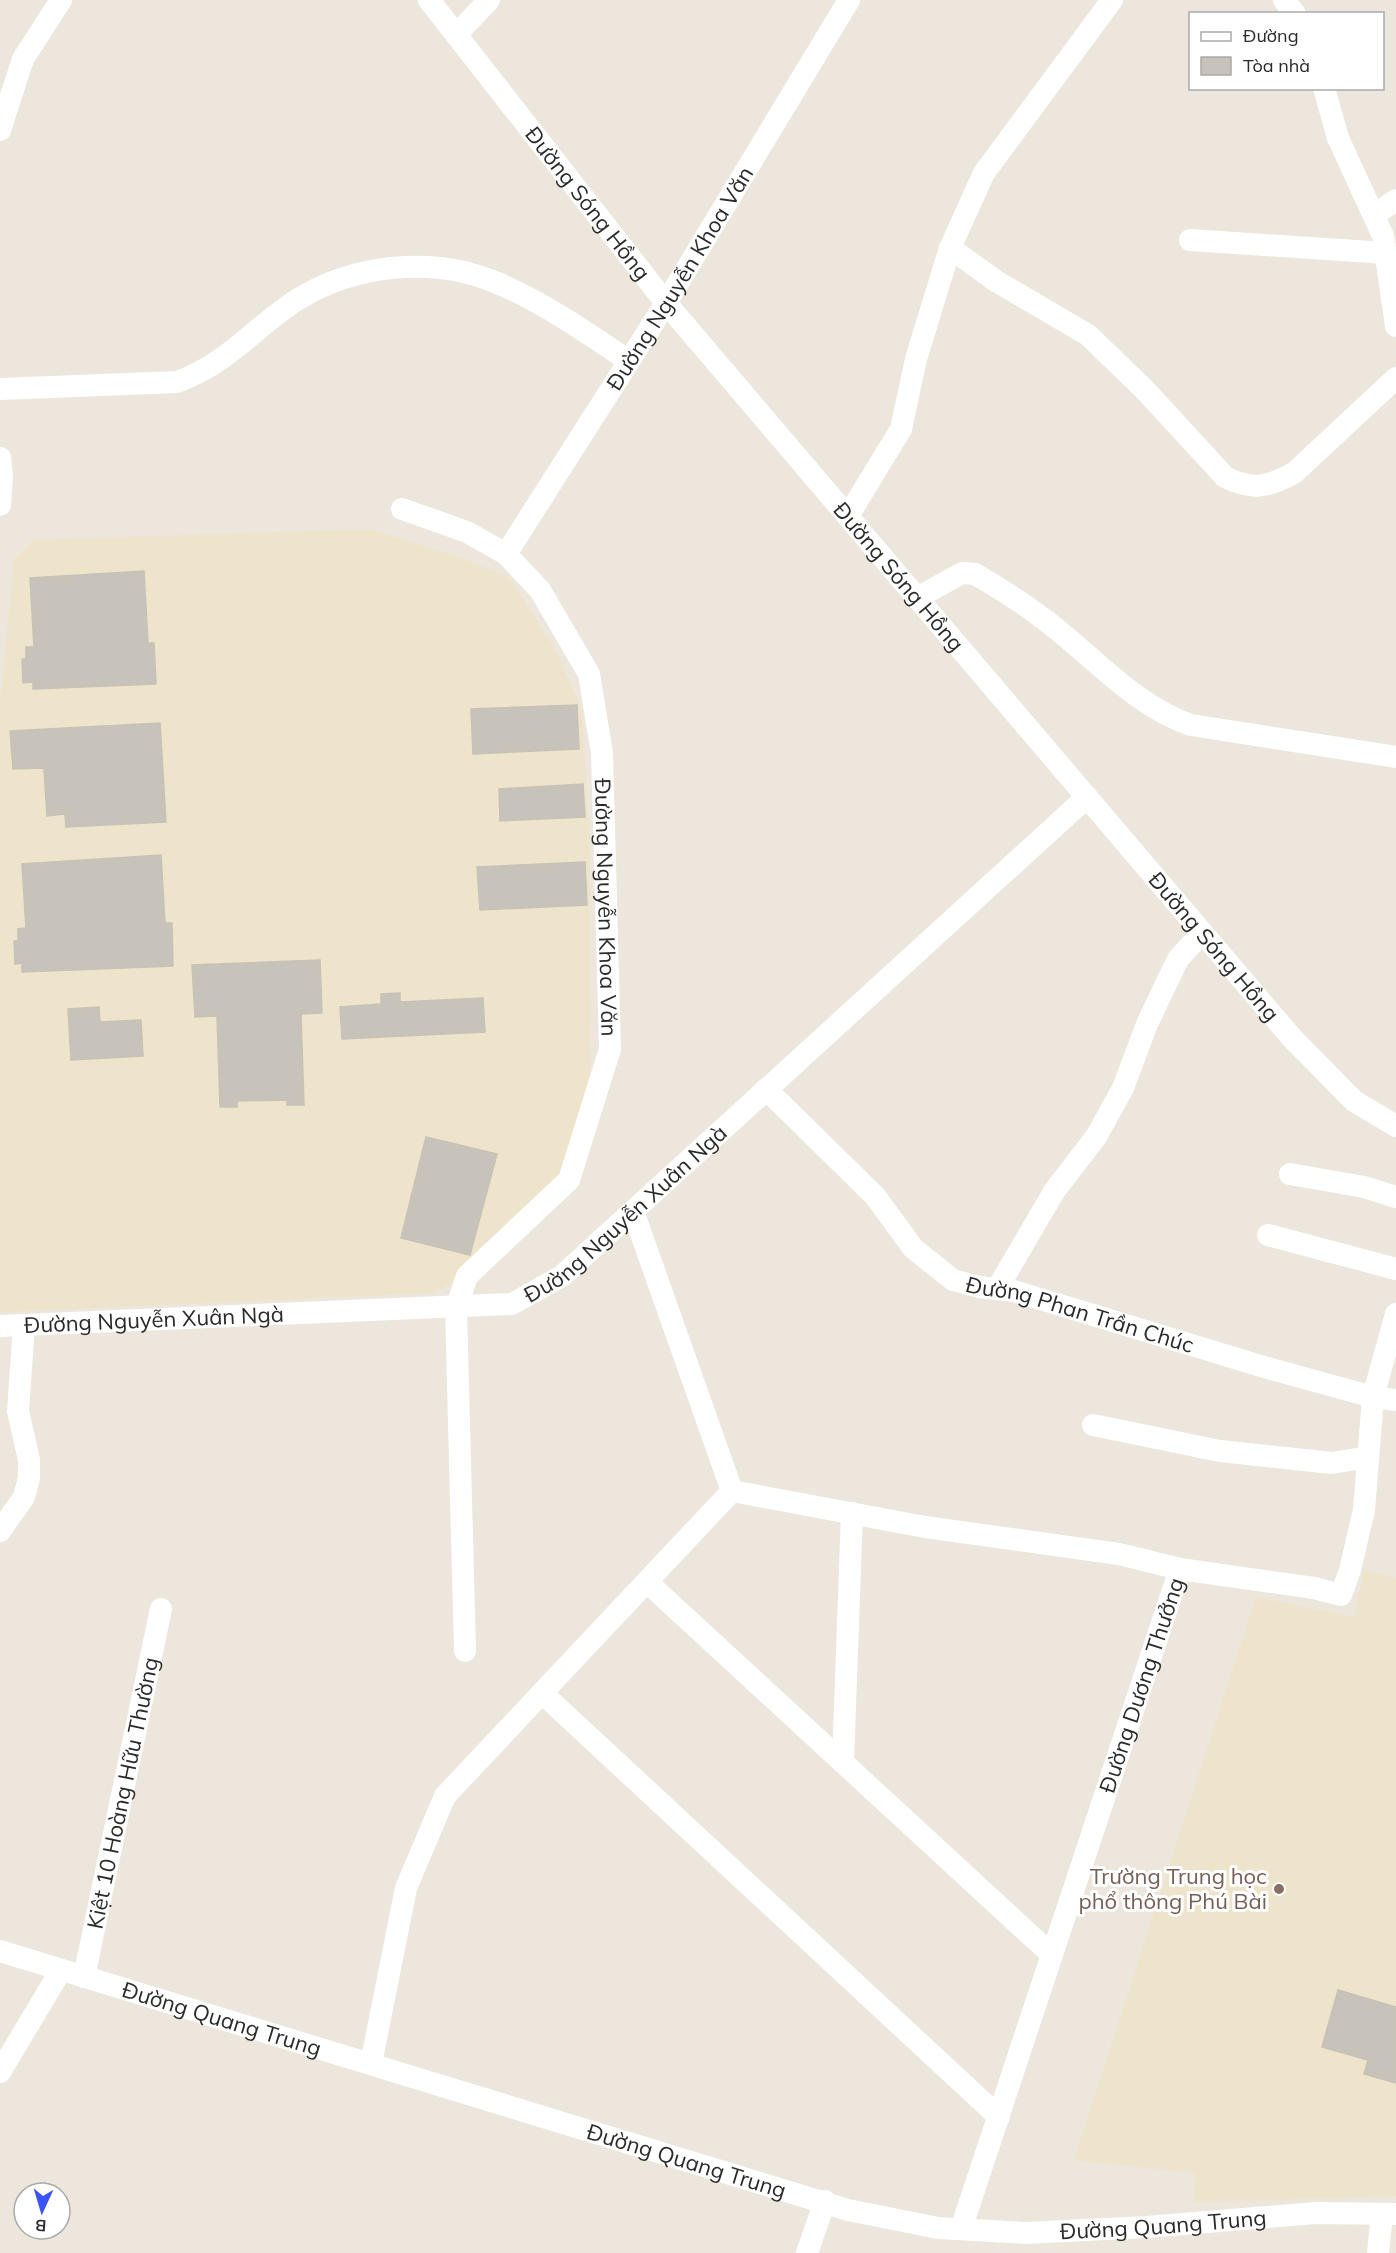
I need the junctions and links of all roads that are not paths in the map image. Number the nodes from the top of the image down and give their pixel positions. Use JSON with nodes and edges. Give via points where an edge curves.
{"nodes":[{"id":1,"x":61,"y":0,"type":"edge"},
{"id":2,"x":429,"y":0,"type":"edge"},
{"id":3,"x":489,"y":0,"type":"edge"},
{"id":4,"x":849,"y":0,"type":"edge"},
{"id":5,"x":1112,"y":0,"type":"edge"},
{"id":6,"x":456,"y":35,"type":"junction"},
{"id":7,"x":1325,"y":90,"type":"edge"},
{"id":8,"x":0,"y":130,"type":"edge"},
{"id":9,"x":1396,"y":200,"type":"edge"},
{"id":10,"x":1374,"y":215,"type":"junction"},
{"id":11,"x":1190,"y":240,"type":"dead end"},
{"id":12,"x":950,"y":248,"type":"junction"},
{"id":13,"x":1386,"y":253,"type":"junction"},
{"id":14,"x":666,"y":303,"type":"junction"},
{"id":15,"x":1396,"y":326,"type":"edge"},
{"id":16,"x":629,"y":361,"type":"junction"},
{"id":17,"x":1396,"y":378,"type":"edge"},
{"id":18,"x":0,"y":389,"type":"edge"},
{"id":19,"x":0,"y":458,"type":"edge"},
{"id":20,"x":0,"y":505,"type":"edge"},
{"id":21,"x":402,"y":509,"type":"dead end"},
{"id":22,"x":848,"y":516,"type":"junction"},
{"id":23,"x":506,"y":554,"type":"junction"},
{"id":24,"x":917,"y":598,"type":"junction"},
{"id":25,"x":1396,"y":757,"type":"edge"},
{"id":26,"x":1087,"y":797,"type":"junction"},
{"id":27,"x":1202,"y":933,"type":"junction"},
{"id":28,"x":766,"y":1089,"type":"junction"},
{"id":29,"x":1396,"y":1126,"type":"edge"},
{"id":30,"x":1290,"y":1174,"type":"dead end"},
{"id":31,"x":1396,"y":1197,"type":"edge"},
{"id":32,"x":633,"y":1211,"type":"junction"},
{"id":33,"x":1268,"y":1236,"type":"dead end"},
{"id":34,"x":1396,"y":1269,"type":"edge"},
{"id":35,"x":997,"y":1289,"type":"junction"},
{"id":36,"x":456,"y":1309,"type":"junction"},
{"id":37,"x":1396,"y":1314,"type":"edge"},
{"id":38,"x":24,"y":1325,"type":"junction"},
{"id":39,"x":0,"y":1326,"type":"edge"},
{"id":40,"x":1373,"y":1397,"type":"junction"},
{"id":41,"x":1396,"y":1400,"type":"edge"},
{"id":42,"x":1093,"y":1425,"type":"dead end"},
{"id":43,"x":1368,"y":1457,"type":"junction"},
{"id":44,"x":732,"y":1491,"type":"junction"},
{"id":45,"x":852,"y":1513,"type":"junction"},
{"id":46,"x":0,"y":1531,"type":"edge"},
{"id":47,"x":1180,"y":1569,"type":"junction"},
{"id":48,"x":646,"y":1582,"type":"junction"},
{"id":49,"x":161,"y":1609,"type":"dead end"},
{"id":50,"x":465,"y":1650,"type":"dead end"},
{"id":51,"x":542,"y":1693,"type":"junction"},
{"id":52,"x":843,"y":1762,"type":"junction"},
{"id":53,"x":0,"y":1951,"type":"edge"},
{"id":54,"x":1052,"y":1955,"type":"junction"},
{"id":55,"x":61,"y":1970,"type":"junction"},
{"id":56,"x":84,"y":1977,"type":"junction"},
{"id":57,"x":371,"y":2064,"type":"junction"},
{"id":58,"x":0,"y":2072,"type":"edge"},
{"id":59,"x":999,"y":2117,"type":"junction"},
{"id":60,"x":825,"y":2201,"type":"junction"},
{"id":61,"x":1389,"y":2214,"type":"edge"},
{"id":62,"x":961,"y":2229,"type":"junction"},
{"id":63,"x":807,"y":2253,"type":"edge"},
{"id":64,"x":1378,"y":2253,"type":"edge"}],
"edges":[{"from":1,"to":8,"type":"street","via":[[23,59]]},
{"from":2,"to":6,"type":"street","name":"Đường Sóng Hồng"},
{"from":3,"to":6,"type":"street"},
{"from":4,"to":14,"type":"street","name":"Đường Nguyễn Khoa Văn"},
{"from":5,"to":12,"type":"street","via":[[984,173]]},
{"from":6,"to":14,"type":"street","name":"Đường Sóng Hồng"},
{"from":7,"to":10,"type":"street","via":[[1338,138]]},
{"from":9,"to":10,"type":"street"},
{"from":10,"to":13,"type":"street"},
{"from":11,"to":13,"type":"street"},
{"from":12,"to":17,"type":"street","via":[[996,281],[1088,335],[1137,381],[1225,477],[1242,485],[1274,484],[1294,473]]},
{"from":12,"to":22,"type":"street","via":[[916,359],[901,429]]},
{"from":13,"to":15,"type":"street"},
{"from":14,"to":16,"type":"street","name":"Đường Nguyễn Khoa Văn"},
{"from":14,"to":22,"type":"street","name":"Đường Sóng Hồng"},
{"from":16,"to":18,"type":"street","via":[[559,315],[492,280],[420,267],[387,267],[328,283],[296,301],[203,372],[177,382]]},
{"from":16,"to":23,"type":"street","name":"Đường Nguyễn Khoa Văn"},
{"from":19,"to":20,"type":"street"},
{"from":21,"to":23,"type":"street","name":"Đường Nguyễn Khoa Văn","via":[[467,532]]},
{"from":22,"to":24,"type":"street","name":"Đường Sóng Hồng"},
{"from":23,"to":36,"type":"street","name":"Đường Nguyễn Khoa Văn","via":[[540,590],[589,674],[602,753],[610,1049],[568,1180],[467,1276]]},
{"from":24,"to":25,"type":"street","via":[[962,573],[975,574],[1046,620],[1120,682],[1172,719]]},
{"from":24,"to":26,"type":"street","name":"Đường Sóng Hồng"},
{"from":26,"to":27,"type":"street","name":"Đường Sóng Hồng"},
{"from":26,"to":28,"type":"street","name":"Đường Nguyễn Xuân Ngà"},
{"from":27,"to":29,"type":"street","name":"Đường Sóng Hồng","via":[[1292,1038],[1354,1101]]},
{"from":27,"to":35,"type":"street","via":[[1179,959],[1147,1024],[1123,1088],[1096,1137],[1054,1190]]},
{"from":28,"to":32,"type":"street","name":"Đường Nguyễn Xuân Ngà"},
{"from":28,"to":35,"type":"street","name":"Đường Phan Trần Chúc","via":[[875,1196],[913,1248],[953,1280]]},
{"from":30,"to":31,"type":"street"},
{"from":32,"to":36,"type":"street","name":"Đường Nguyễn Xuân Ngà","via":[[562,1276],[512,1304]]},
{"from":32,"to":44,"type":"street"},
{"from":33,"to":34,"type":"street"},
{"from":35,"to":40,"type":"street","name":"Đường Phan Trần Chúc"},
{"from":36,"to":38,"type":"street","name":"Đường Nguyễn Xuân Ngà"},
{"from":36,"to":50,"type":"street","name":"Đường Nguyễn Khoa Văn"},
{"from":37,"to":40,"type":"street","name":"Đường Dương Thưởng"},
{"from":38,"to":39,"type":"street","name":"Đường Nguyễn Xuân Ngà"},
{"from":38,"to":46,"type":"street","via":[[18,1411],[29,1478],[24,1497]]},
{"from":40,"to":41,"type":"street","name":"Đường Phan Trần Chúc"},
{"from":40,"to":43,"type":"street","name":"Đường Dương Thưởng"},
{"from":42,"to":43,"type":"street","via":[[1220,1451],[1332,1462]]},
{"from":43,"to":47,"type":"street","name":"Đường Dương Thưởng","via":[[1364,1510],[1341,1595]]},
{"from":44,"to":45,"type":"street"},
{"from":44,"to":48,"type":"street"},
{"from":45,"to":47,"type":"street","via":[[1119,1554]]},
{"from":45,"to":52,"type":"street"},
{"from":47,"to":54,"type":"street","name":"Đường Dương Thưởng"},
{"from":48,"to":51,"type":"street"},
{"from":48,"to":52,"type":"street"},
{"from":49,"to":56,"type":"street","name":"Kiệt 10 Hoàng Hữu Thường"},
{"from":51,"to":57,"type":"street","via":[[446,1796],[406,1887]]},
{"from":51,"to":59,"type":"street"},
{"from":52,"to":54,"type":"street"},
{"from":53,"to":55,"type":"street","name":"Đường Quang Trung"},
{"from":54,"to":59,"type":"street","name":"Đường Dương Thưởng"},
{"from":55,"to":56,"type":"street","name":"Đường Quang Trung"},
{"from":55,"to":58,"type":"street"},
{"from":56,"to":57,"type":"street","name":"Đường Quang Trung"},
{"from":57,"to":60,"type":"street","name":"Đường Quang Trung"},
{"from":59,"to":62,"type":"street","name":"Đường Dương Thưởng"},
{"from":60,"to":62,"type":"street","name":"Đường Quang Trung","via":[[882,2217]]},
{"from":60,"to":63,"type":"street"},
{"from":61,"to":62,"type":"street","name":"Đường Quang Trung","via":[[1316,2213],[1025,2233]]},
{"from":61,"to":64,"type":"street"}]}
